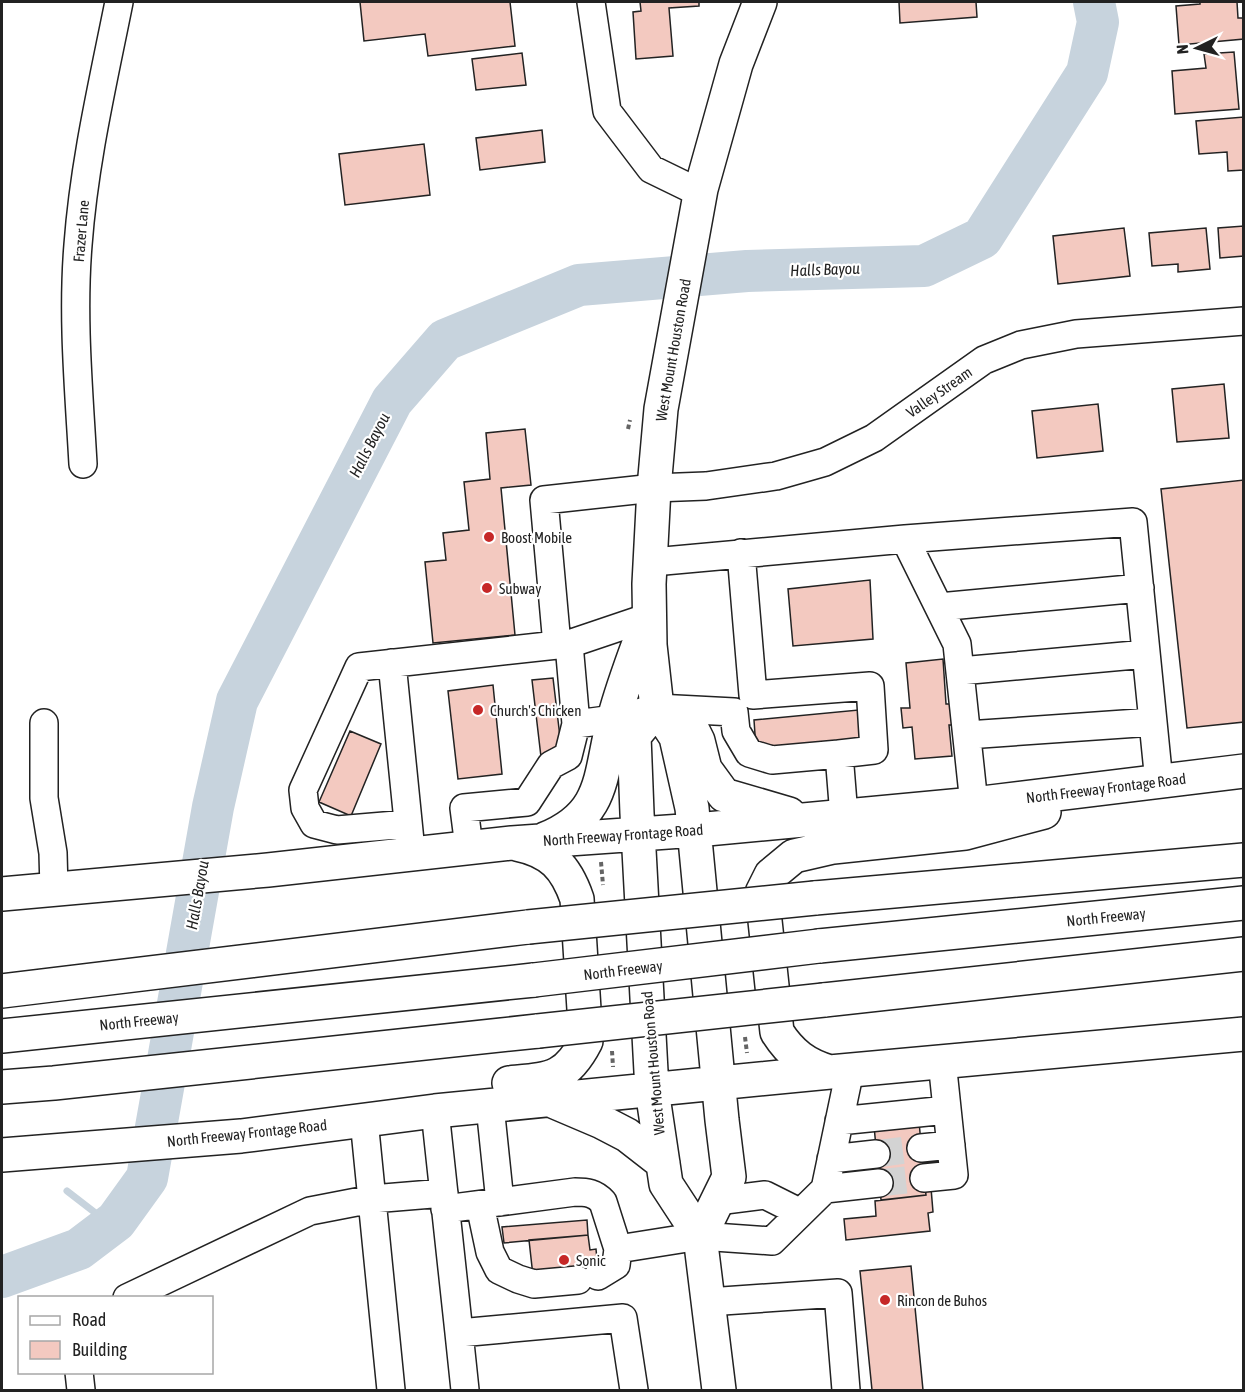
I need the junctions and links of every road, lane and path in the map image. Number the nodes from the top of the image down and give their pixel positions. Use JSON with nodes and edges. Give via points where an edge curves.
{"nodes":[{"id":1,"x":119,"y":2,"type":"edge"},
{"id":2,"x":591,"y":2,"type":"edge"},
{"id":3,"x":760,"y":2,"type":"edge"},
{"id":4,"x":699,"y":200,"type":"junction"},
{"id":5,"x":1244,"y":321,"type":"edge"},
{"id":6,"x":83,"y":464,"type":"dead end"},
{"id":7,"x":648,"y":488,"type":"junction"},
{"id":8,"x":905,"y":539,"type":"junction"},
{"id":9,"x":741,"y":553,"type":"junction"},
{"id":10,"x":664,"y":561,"type":"dead end"},
{"id":11,"x":1140,"y":588,"type":"junction"},
{"id":12,"x":939,"y":607,"type":"junction"},
{"id":13,"x":650,"y":631,"type":"junction"},
{"id":14,"x":563,"y":645,"type":"junction"},
{"id":15,"x":1146,"y":654,"type":"junction"},
{"id":16,"x":392,"y":663,"type":"junction"},
{"id":17,"x":960,"y":671,"type":"junction"},
{"id":18,"x":743,"y":703,"type":"junction"},
{"id":19,"x":670,"y":709,"type":"junction"},
{"id":20,"x":614,"y":718,"type":"junction"},
{"id":21,"x":1153,"y":722,"type":"junction"},
{"id":22,"x":44,"y":723,"type":"dead end"},
{"id":23,"x":576,"y":724,"type":"junction"},
{"id":24,"x":967,"y":735,"type":"junction"},
{"id":25,"x":839,"y":754,"type":"junction"},
{"id":26,"x":1244,"y":771,"type":"edge"},
{"id":27,"x":1159,"y":782,"type":"junction"},
{"id":28,"x":974,"y":804,"type":"junction"},
{"id":29,"x":844,"y":816,"type":"junction"},
{"id":30,"x":802,"y":820,"type":"junction"},
{"id":31,"x":696,"y":830,"type":"junction"},
{"id":32,"x":639,"y":833,"type":"junction"},
{"id":33,"x":410,"y":839,"type":"junction"},
{"id":34,"x":526,"y":842,"type":"junction"},
{"id":35,"x":469,"y":848,"type":"junction"},
{"id":36,"x":1244,"y":860,"type":"edge"},
{"id":37,"x":54,"y":889,"type":"junction"},
{"id":38,"x":2,"y":894,"type":"edge"},
{"id":39,"x":1244,"y":903,"type":"edge"},
{"id":40,"x":1244,"y":954,"type":"edge"},
{"id":41,"x":2,"y":991,"type":"edge"},
{"id":42,"x":1244,"y":1034,"type":"edge"},
{"id":43,"x":2,"y":1036,"type":"edge"},
{"id":44,"x":942,"y":1061,"type":"junction"},
{"id":45,"x":840,"y":1071,"type":"junction"},
{"id":46,"x":720,"y":1082,"type":"junction"},
{"id":47,"x":2,"y":1087,"type":"edge"},
{"id":48,"x":652,"y":1090,"type":"junction"},
{"id":49,"x":551,"y":1100,"type":"junction"},
{"id":50,"x":490,"y":1106,"type":"junction"},
{"id":51,"x":947,"y":1110,"type":"junction"},
{"id":52,"x":435,"y":1111,"type":"junction"},
{"id":53,"x":364,"y":1120,"type":"junction"},
{"id":54,"x":839,"y":1121,"type":"junction"},
{"id":55,"x":241,"y":1136,"type":"junction"},
{"id":56,"x":951,"y":1145,"type":"junction"},
{"id":57,"x":921,"y":1148,"type":"tunnel mouth"},
{"id":58,"x":876,"y":1154,"type":"tunnel mouth"},
{"id":59,"x":2,"y":1155,"type":"edge"},
{"id":60,"x":831,"y":1158,"type":"junction"},
{"id":61,"x":663,"y":1163,"type":"junction"},
{"id":62,"x":924,"y":1178,"type":"tunnel mouth"},
{"id":63,"x":879,"y":1183,"type":"tunnel mouth"},
{"id":64,"x":825,"y":1189,"type":"junction"},
{"id":65,"x":372,"y":1199,"type":"junction"},
{"id":66,"x":445,"y":1201,"type":"junction"},
{"id":67,"x":717,"y":1202,"type":"junction"},
{"id":68,"x":799,"y":1212,"type":"junction"},
{"id":69,"x":488,"y":1213,"type":"junction"},
{"id":70,"x":700,"y":1236,"type":"junction"},
{"id":71,"x":618,"y":1249,"type":"junction"},
{"id":72,"x":131,"y":1296,"type":"edge"},
{"id":73,"x":708,"y":1302,"type":"junction"},
{"id":74,"x":459,"y":1333,"type":"junction"},
{"id":75,"x":79,"y":1374,"type":"edge"},
{"id":76,"x":81,"y":1390,"type":"edge"},
{"id":77,"x":391,"y":1390,"type":"edge"},
{"id":78,"x":465,"y":1390,"type":"edge"},
{"id":79,"x":634,"y":1390,"type":"edge"},
{"id":80,"x":719,"y":1390,"type":"edge"},
{"id":81,"x":846,"y":1390,"type":"edge"}],
"edges":[{"from":1,"to":6,"type":"street","name":"Frazer Lane","via":[[93,128],[78,245],[76,345]]},
{"from":2,"to":4,"type":"street","via":[[606,111],[651,169],[690,188]]},
{"from":3,"to":4,"type":"main road","name":"West Mount Houston Road","via":[[736,64]]},
{"from":4,"to":7,"type":"main road","name":"West Mount Houston Road"},
{"from":5,"to":7,"type":"street","name":"Valley Stream","via":[[1076,334],[1022,345],[984,360],[874,438],[825,462],[776,476],[706,486]]},
{"from":7,"to":13,"type":"main road","name":"West Mount Houston Road"},
{"from":7,"to":14,"type":"street","name":"Valley Stream","via":[[544,500]]},
{"from":8,"to":9,"type":"street"},
{"from":8,"to":11,"type":"street","via":[[1133,522]]},
{"from":8,"to":12,"type":"street"},
{"from":9,"to":10,"type":"street"},
{"from":9,"to":18,"type":"street"},
{"from":11,"to":12,"type":"street"},
{"from":11,"to":15,"type":"street"},
{"from":12,"to":17,"type":"street","via":[[957,644]]},
{"from":13,"to":14,"type":"street"},
{"from":13,"to":19,"type":"main road","name":"West Mount Houston Road"},
{"from":13,"to":20,"type":"main road"},
{"from":14,"to":16,"type":"street"},
{"from":14,"to":23,"type":"street"},
{"from":15,"to":17,"type":"street"},
{"from":15,"to":21,"type":"street"},
{"from":16,"to":33,"type":"street"},
{"from":16,"to":33,"type":"street","via":[[359,667],[303,790],[305,808],[314,824]]},
{"from":17,"to":24,"type":"street"},
{"from":18,"to":19,"type":"street"},
{"from":18,"to":25,"type":"street","via":[[736,731],[748,753],[772,760]]},
{"from":18,"to":25,"type":"street","via":[[870,686],[874,750]]},
{"from":19,"to":20,"type":"street"},
{"from":19,"to":30,"type":"main road","via":[[698,741],[705,769],[724,795]]},
{"from":19,"to":31,"type":"main road","name":"West Mount Houston Road"},
{"from":19,"to":32,"type":"main road","name":"West Mount Houston Road","via":[[634,736]]},
{"from":20,"to":23,"type":"street"},
{"from":20,"to":34,"type":"main road","via":[[599,790],[590,806],[559,834]]},
{"from":21,"to":24,"type":"street"},
{"from":21,"to":27,"type":"street"},
{"from":22,"to":37,"type":"street","via":[[44,798]]},
{"from":23,"to":35,"type":"street","via":[[568,756],[551,765],[527,802],[464,808]]},
{"from":24,"to":28,"type":"street"},
{"from":25,"to":29,"type":"street"},
{"from":26,"to":27,"type":"main road","name":"North Freeway Frontage Road"},
{"from":27,"to":28,"type":"main road","name":"North Freeway Frontage Road"},
{"from":27,"to":45,"type":"main road","via":[[965,833],[833,847],[794,856],[771,875],[762,893],[777,1032],[799,1059],[814,1067]]},
{"from":28,"to":29,"type":"main road","name":"North Freeway Frontage Road"},
{"from":29,"to":30,"type":"main road","name":"North Freeway Frontage Road"},
{"from":30,"to":31,"type":"main road","name":"North Freeway Frontage Road"},
{"from":31,"to":32,"type":"main road","name":"North Freeway Frontage Road"},
{"from":31,"to":46,"type":"main road","name":"West Mount Houston Road"},
{"from":32,"to":34,"type":"main road","name":"North Freeway Frontage Road"},
{"from":32,"to":48,"type":"main road","name":"West Mount Houston Road"},
{"from":33,"to":35,"type":"main road","name":"North Freeway Frontage Road"},
{"from":33,"to":37,"type":"main road","name":"North Freeway Frontage Road","via":[[268,870]]},
{"from":34,"to":35,"type":"main road","name":"North Freeway Frontage Road"},
{"from":34,"to":55,"type":"main road","via":[[561,866],[577,899],[586,1041],[576,1060],[560,1074],[539,1080],[380,1096]]},
{"from":36,"to":41,"type":"main road","bridge":true,"via":[[528,927]]},
{"from":37,"to":38,"type":"main road","name":"North Freeway Frontage Road"},
{"from":39,"to":43,"type":"main road","name":"North Freeway","bridge":true},
{"from":40,"to":47,"type":"main road","bridge":true},
{"from":42,"to":44,"type":"main road","name":"North Freeway Frontage Road"},
{"from":44,"to":45,"type":"main road","name":"North Freeway Frontage Road"},
{"from":44,"to":51,"type":"street"},
{"from":45,"to":46,"type":"main road","name":"North Freeway Frontage Road"},
{"from":45,"to":54,"type":"street"},
{"from":46,"to":48,"type":"main road","name":"North Freeway Frontage Road"},
{"from":46,"to":67,"type":"main road","name":"West Mount Houston Road","via":[[729,1177]]},
{"from":48,"to":49,"type":"main road","name":"North Freeway Frontage Road"},
{"from":48,"to":61,"type":"main road","name":"West Mount Houston Road"},
{"from":49,"to":50,"type":"main road","name":"North Freeway Frontage Road"},
{"from":49,"to":61,"type":"main road","via":[[627,1135]]},
{"from":50,"to":52,"type":"main road","name":"North Freeway Frontage Road"},
{"from":50,"to":69,"type":"street"},
{"from":51,"to":54,"type":"street"},
{"from":51,"to":56,"type":"street"},
{"from":52,"to":53,"type":"main road","name":"North Freeway Frontage Road"},
{"from":52,"to":66,"type":"street"},
{"from":53,"to":55,"type":"main road","name":"North Freeway Frontage Road"},
{"from":53,"to":65,"type":"street"},
{"from":54,"to":60,"type":"street"},
{"from":55,"to":59,"type":"main road","name":"North Freeway Frontage Road"},
{"from":56,"to":57,"type":"street"},
{"from":56,"to":62,"type":"street","via":[[954,1175]]},
{"from":58,"to":60,"type":"street"},
{"from":60,"to":64,"type":"street"},
{"from":61,"to":70,"type":"main road","name":"West Mount Houston Road","via":[[666,1185]]},
{"from":63,"to":64,"type":"street"},
{"from":64,"to":68,"type":"street"},
{"from":65,"to":66,"type":"street"},
{"from":65,"to":72,"type":"street","via":[[310,1211]]},
{"from":65,"to":77,"type":"street"},
{"from":66,"to":69,"type":"street"},
{"from":66,"to":74,"type":"street"},
{"from":67,"to":68,"type":"street","via":[[765,1194]]},
{"from":67,"to":70,"type":"main road","name":"West Mount Houston Road"},
{"from":68,"to":70,"type":"street","via":[[772,1241]]},
{"from":69,"to":71,"type":"street","via":[[590,1192],[603,1202]]},
{"from":69,"to":71,"type":"street","via":[[490,1252],[499,1269],[534,1284],[588,1278],[616,1265]]},
{"from":70,"to":71,"type":"street"},
{"from":70,"to":73,"type":"main road","name":"West Mount Houston Road"},
{"from":73,"to":80,"type":"main road","name":"West Mount Houston Road"},
{"from":73,"to":81,"type":"street","via":[[838,1293]]},
{"from":74,"to":78,"type":"street"},
{"from":74,"to":79,"type":"street","via":[[623,1318]]},
{"from":75,"to":76,"type":"street"}]}
